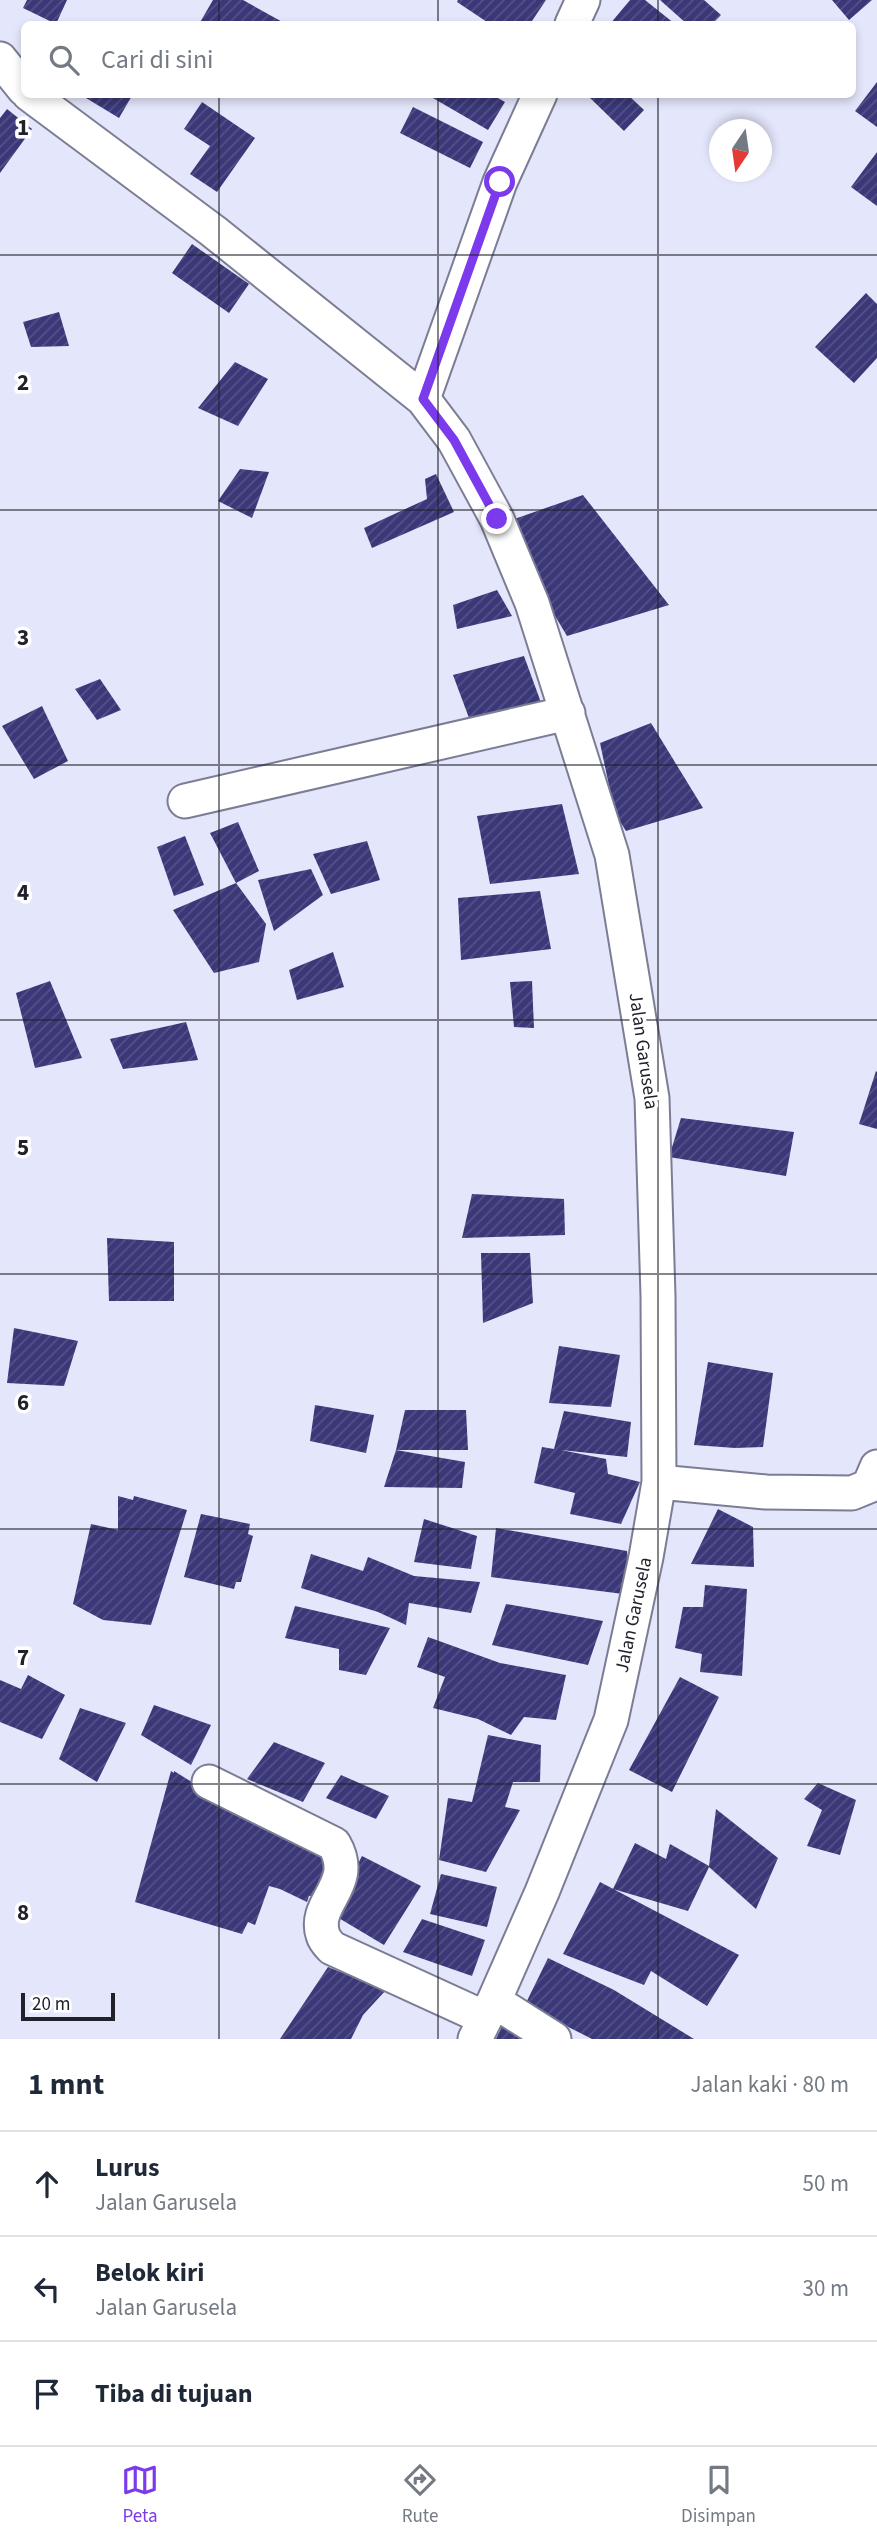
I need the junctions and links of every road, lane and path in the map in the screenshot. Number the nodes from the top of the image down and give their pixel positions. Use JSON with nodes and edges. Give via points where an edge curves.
{"nodes":[{"id":1,"x":583,"y":0,"type":"edge"},
{"id":2,"x":573,"y":21,"type":"edge"},
{"id":3,"x":0,"y":59,"type":"edge"},
{"id":4,"x":21,"y":85,"type":"edge"},
{"id":5,"x":34,"y":98,"type":"edge"},
{"id":6,"x":538,"y":98,"type":"edge"},
{"id":7,"x":423,"y":399,"type":"junction"},
{"id":8,"x":568,"y":713,"type":"junction"},
{"id":9,"x":184,"y":801,"type":"dead end"},
{"id":10,"x":877,"y":1467,"type":"edge"},
{"id":11,"x":659,"y":1482,"type":"junction"},
{"id":12,"x":209,"y":1782,"type":"dead end"},
{"id":13,"x":485,"y":2019,"type":"edge"},
{"id":14,"x":554,"y":2039,"type":"edge"}],
"edges":[{"from":1,"to":2,"type":"street"},
{"from":3,"to":4,"type":"street"},
{"from":5,"to":7,"type":"street","name":"Jalan Garusela","via":[[213,231]]},
{"from":6,"to":7,"type":"street","via":[[500,182]]},
{"from":7,"to":8,"type":"street","name":"Jalan Garusela","via":[[454,440],[497,519],[532,603]]},
{"from":8,"to":9,"type":"street"},
{"from":8,"to":11,"type":"street","name":"Jalan Garusela","via":[[612,855],[652,1098]]},
{"from":10,"to":11,"type":"street","via":[[869,1486],[852,1493],[766,1492]]},
{"from":11,"to":13,"type":"street","name":"Jalan Garusela","via":[[611,1720]]},
{"from":12,"to":13,"type":"street","via":[[334,1844],[341,1856],[341,1875],[322,1919],[323,1935],[332,1948]]},
{"from":13,"to":14,"type":"street"}]}
